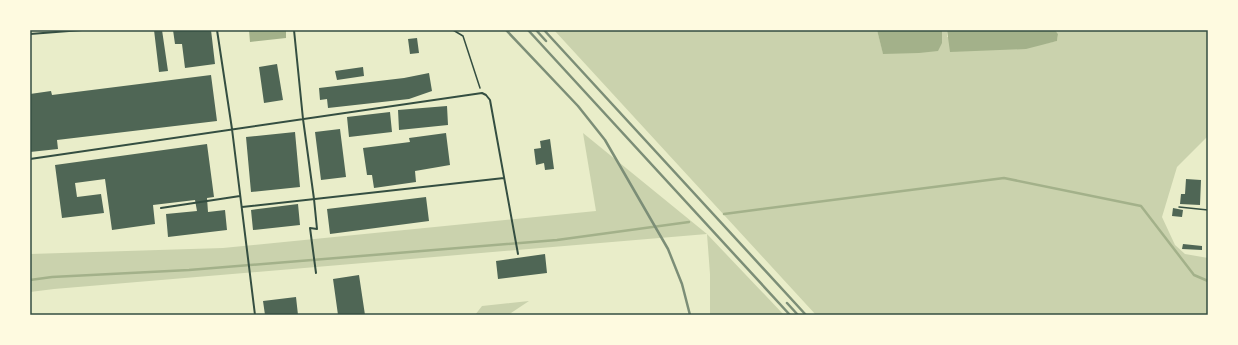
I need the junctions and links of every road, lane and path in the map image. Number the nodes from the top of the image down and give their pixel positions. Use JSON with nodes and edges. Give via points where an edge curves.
{"nodes":[{"id":1,"x":82,"y":30,"type":"edge"},
{"id":2,"x":217,"y":30,"type":"edge"},
{"id":3,"x":294,"y":30,"type":"edge"},
{"id":4,"x":453,"y":30,"type":"edge"},
{"id":5,"x":30,"y":34,"type":"edge"},
{"id":6,"x":482,"y":93,"type":"junction"},
{"id":7,"x":303,"y":119,"type":"junction"},
{"id":8,"x":232,"y":130,"type":"junction"},
{"id":9,"x":30,"y":158,"type":"edge"},
{"id":10,"x":504,"y":178,"type":"junction"},
{"id":11,"x":240,"y":196,"type":"junction"},
{"id":12,"x":314,"y":199,"type":"junction"},
{"id":13,"x":242,"y":207,"type":"junction"},
{"id":14,"x":1179,"y":207,"type":"dead end"},
{"id":15,"x":161,"y":208,"type":"dead end"},
{"id":16,"x":1208,"y":210,"type":"edge"},
{"id":17,"x":518,"y":254,"type":"dead end"},
{"id":18,"x":316,"y":272,"type":"dead end"},
{"id":19,"x":255,"y":315,"type":"edge"}],
"edges":[{"from":1,"to":5,"type":"lane"},
{"from":2,"to":8,"type":"lane"},
{"from":3,"to":7,"type":"lane"},
{"from":4,"to":6,"type":"path","via":[[463,36]]},
{"from":6,"to":7,"type":"lane"},
{"from":6,"to":10,"type":"lane","via":[[490,100]]},
{"from":7,"to":8,"type":"lane"},
{"from":7,"to":12,"type":"lane"},
{"from":8,"to":9,"type":"lane"},
{"from":8,"to":11,"type":"lane"},
{"from":10,"to":12,"type":"lane"},
{"from":10,"to":17,"type":"lane"},
{"from":11,"to":13,"type":"lane"},
{"from":11,"to":15,"type":"lane"},
{"from":12,"to":13,"type":"lane"},
{"from":12,"to":18,"type":"lane","via":[[317,229],[310,228]]},
{"from":13,"to":19,"type":"lane"},
{"from":14,"to":16,"type":"path"}]}
